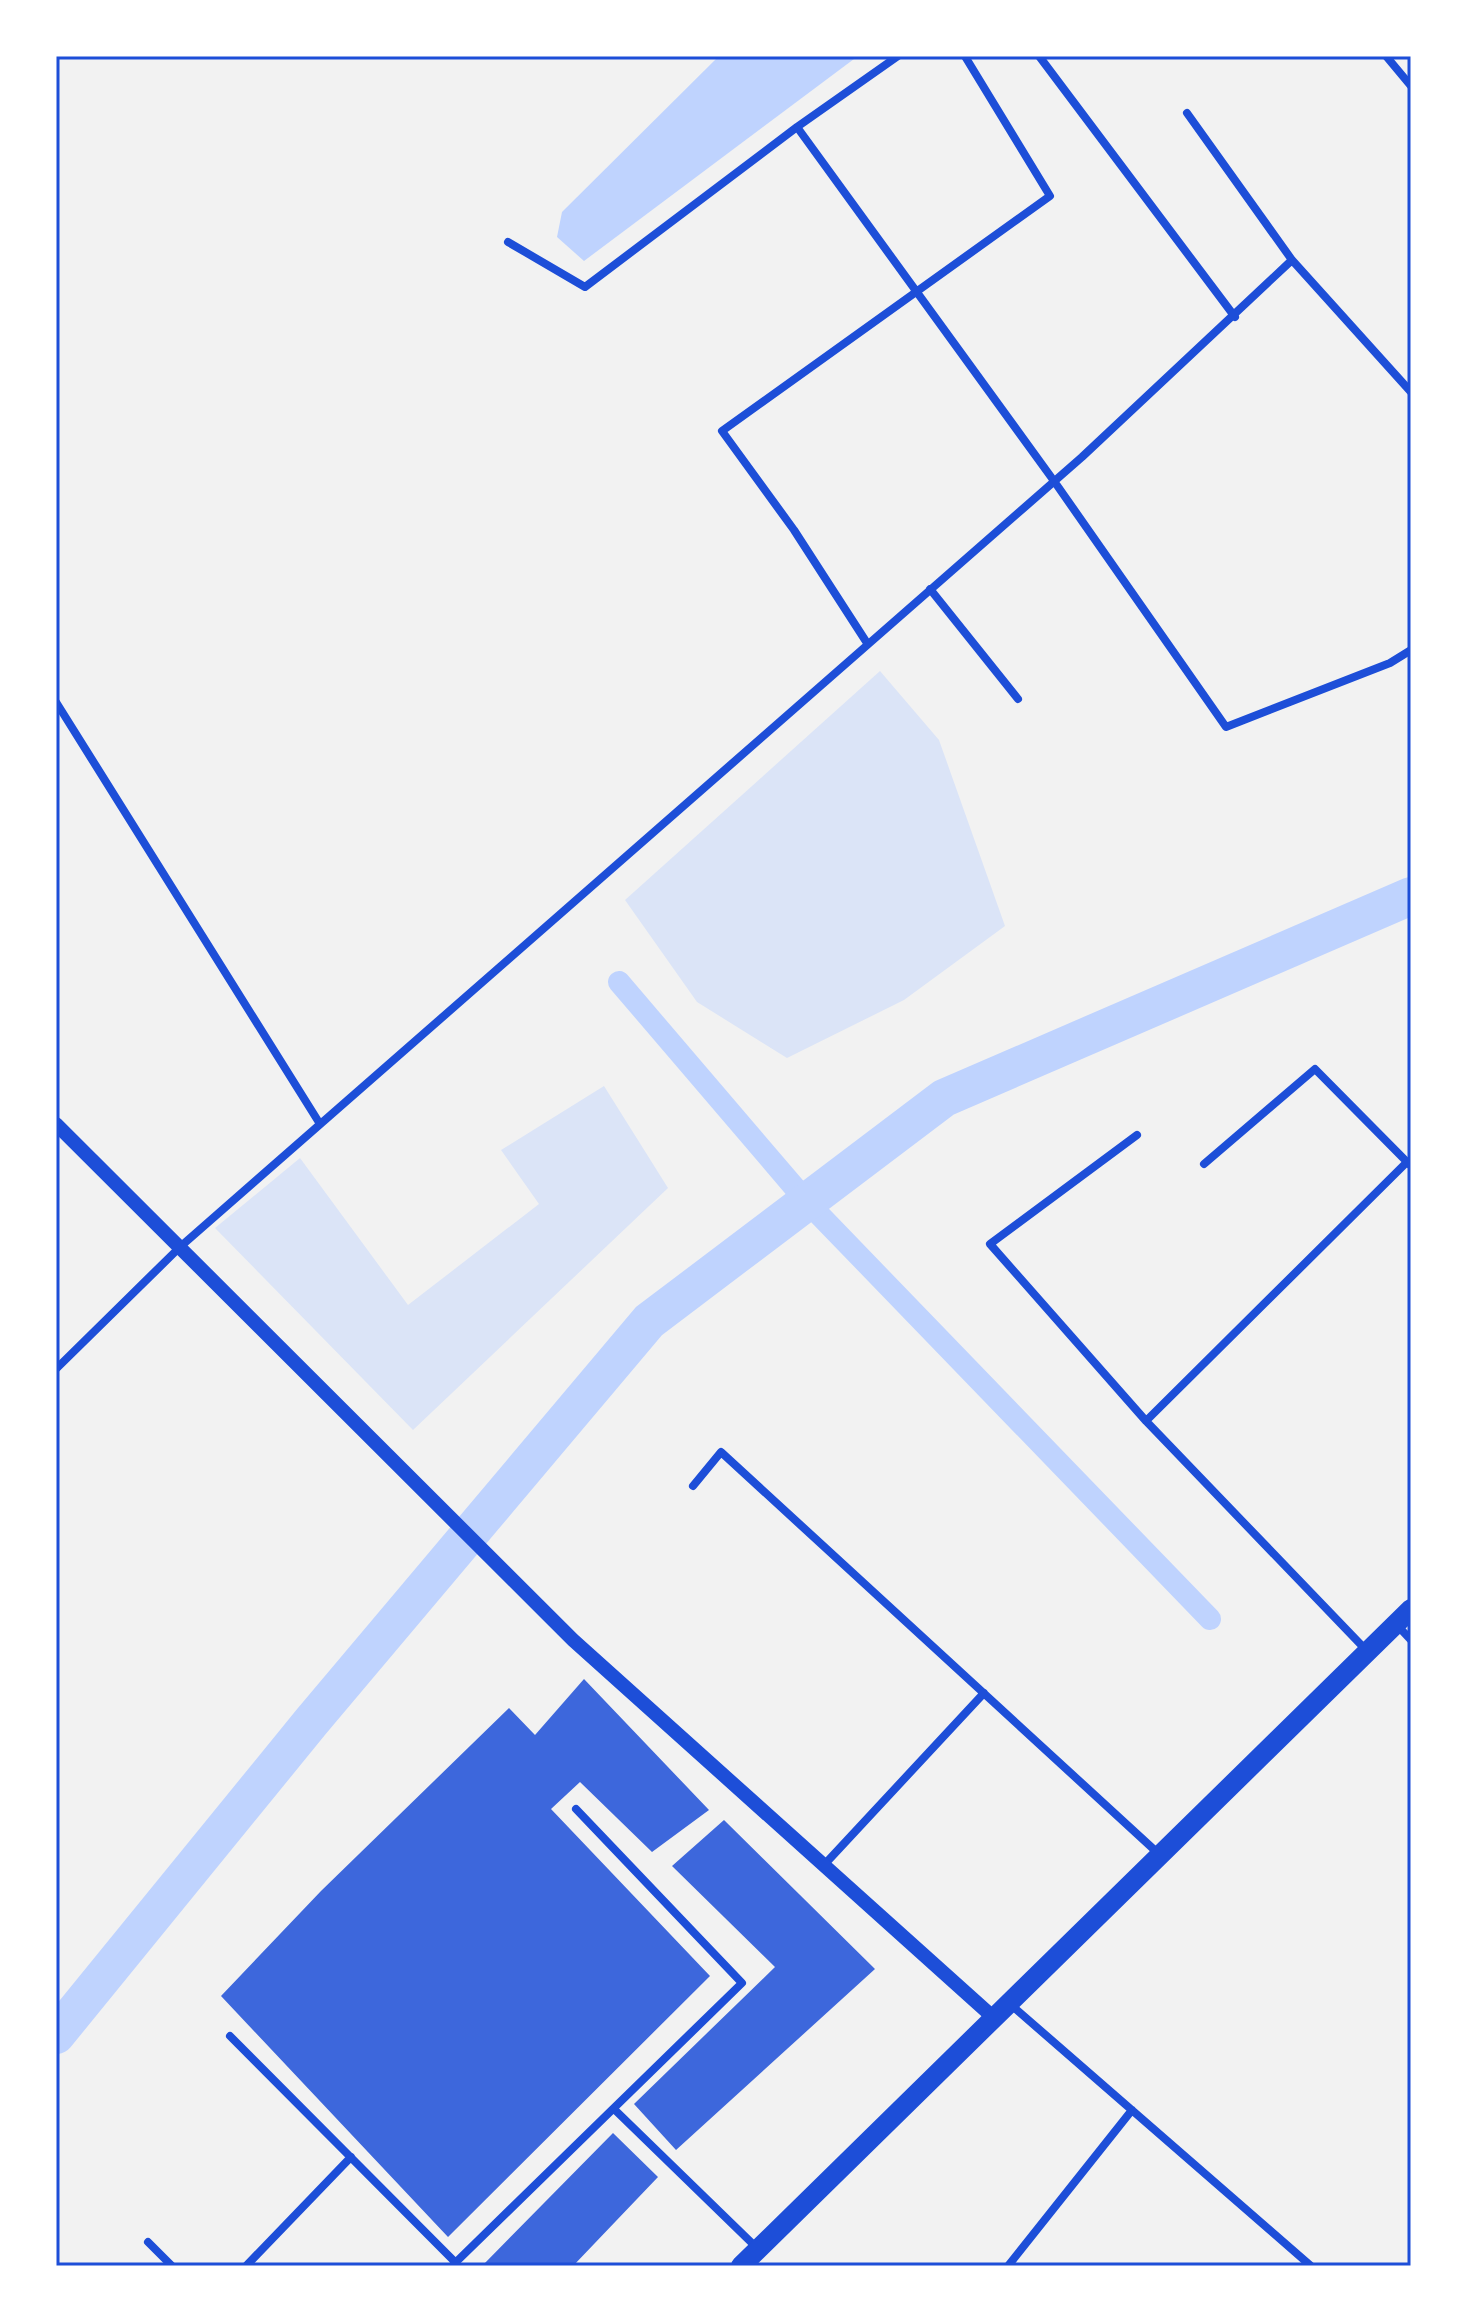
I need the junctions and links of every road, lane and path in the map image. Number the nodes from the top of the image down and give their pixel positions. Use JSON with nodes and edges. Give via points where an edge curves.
{"nodes":[{"id":1,"x":898,"y":56,"type":"edge"},
{"id":2,"x":1039,"y":56,"type":"edge"},
{"id":3,"x":1386,"y":56,"type":"edge"},
{"id":4,"x":966,"y":58,"type":"dead end"},
{"id":5,"x":1411,"y":86,"type":"edge"},
{"id":6,"x":1187,"y":113,"type":"dead end"},
{"id":7,"x":797,"y":127,"type":"junction"},
{"id":8,"x":508,"y":242,"type":"dead end"},
{"id":9,"x":1292,"y":260,"type":"junction"},
{"id":10,"x":914,"y":293,"type":"junction"},
{"id":11,"x":1235,"y":317,"type":"junction"},
{"id":12,"x":1411,"y":392,"type":"edge"},
{"id":13,"x":1054,"y":481,"type":"junction"},
{"id":14,"x":930,"y":589,"type":"junction"},
{"id":15,"x":867,"y":643,"type":"junction"},
{"id":16,"x":1411,"y":650,"type":"edge"},
{"id":17,"x":1018,"y":699,"type":"dead end"},
{"id":18,"x":56,"y":702,"type":"edge"},
{"id":19,"x":56,"y":1124,"type":"edge"},
{"id":20,"x":320,"y":1124,"type":"junction"},
{"id":21,"x":1137,"y":1135,"type":"dead end"},
{"id":22,"x":1204,"y":1164,"type":"dead end"},
{"id":23,"x":1409,"y":1164,"type":"edge"},
{"id":24,"x":180,"y":1247,"type":"junction"},
{"id":25,"x":56,"y":1369,"type":"edge"},
{"id":26,"x":1146,"y":1421,"type":"junction"},
{"id":27,"x":693,"y":1486,"type":"dead end"},
{"id":28,"x":1411,"y":1609,"type":"edge"},
{"id":29,"x":1396,"y":1624,"type":"junction"},
{"id":30,"x":1411,"y":1640,"type":"edge"},
{"id":31,"x":1367,"y":1652,"type":"junction"},
{"id":32,"x":984,"y":1693,"type":"junction"},
{"id":33,"x":576,"y":1809,"type":"dead end"},
{"id":34,"x":1160,"y":1856,"type":"junction"},
{"id":35,"x":824,"y":1865,"type":"junction"},
{"id":36,"x":1002,"y":2011,"type":"junction"},
{"id":37,"x":230,"y":2036,"type":"dead end"},
{"id":38,"x":614,"y":2109,"type":"junction"},
{"id":39,"x":1132,"y":2110,"type":"junction"},
{"id":40,"x":351,"y":2157,"type":"junction"},
{"id":41,"x":148,"y":2242,"type":"dead end"},
{"id":42,"x":758,"y":2249,"type":"junction"},
{"id":43,"x":454,"y":2264,"type":"edge"},
{"id":44,"x":172,"y":2266,"type":"edge"},
{"id":45,"x":246,"y":2266,"type":"edge"},
{"id":46,"x":741,"y":2266,"type":"edge"},
{"id":47,"x":1008,"y":2266,"type":"edge"},
{"id":48,"x":1311,"y":2266,"type":"edge"}],
"edges":[{"from":1,"to":7,"type":"street"},
{"from":2,"to":11,"type":"street"},
{"from":3,"to":5,"type":"street"},
{"from":4,"to":10,"type":"street","via":[[1050,196]]},
{"from":6,"to":9,"type":"street"},
{"from":7,"to":8,"type":"street","via":[[585,287]]},
{"from":7,"to":10,"type":"street"},
{"from":9,"to":11,"type":"street"},
{"from":9,"to":12,"type":"street"},
{"from":10,"to":13,"type":"street"},
{"from":10,"to":15,"type":"street","via":[[722,431]]},
{"from":11,"to":13,"type":"street"},
{"from":13,"to":14,"type":"street"},
{"from":13,"to":16,"type":"street","via":[[1226,727]]},
{"from":14,"to":15,"type":"street"},
{"from":14,"to":17,"type":"street"},
{"from":15,"to":20,"type":"street"},
{"from":18,"to":20,"type":"street"},
{"from":19,"to":24,"type":"street"},
{"from":20,"to":24,"type":"street"},
{"from":21,"to":26,"type":"street","via":[[990,1244]]},
{"from":22,"to":23,"type":"street","via":[[1315,1069]]},
{"from":23,"to":26,"type":"street"},
{"from":24,"to":25,"type":"street"},
{"from":24,"to":35,"type":"street","via":[[525,1592]]},
{"from":26,"to":31,"type":"street"},
{"from":27,"to":32,"type":"street","via":[[721,1452]]},
{"from":28,"to":29,"type":"main road"},
{"from":29,"to":30,"type":"street"},
{"from":29,"to":31,"type":"main road"},
{"from":31,"to":34,"type":"main road"},
{"from":32,"to":34,"type":"street"},
{"from":32,"to":35,"type":"street"},
{"from":33,"to":38,"type":"street","via":[[742,1983]]},
{"from":34,"to":36,"type":"main road"},
{"from":35,"to":36,"type":"street"},
{"from":36,"to":39,"type":"street"},
{"from":36,"to":42,"type":"main road"},
{"from":37,"to":40,"type":"street"},
{"from":38,"to":42,"type":"street"},
{"from":38,"to":43,"type":"street"},
{"from":39,"to":47,"type":"street"},
{"from":39,"to":48,"type":"street"},
{"from":40,"to":43,"type":"street"},
{"from":40,"to":45,"type":"street"},
{"from":41,"to":44,"type":"street"},
{"from":42,"to":46,"type":"main road"}]}
